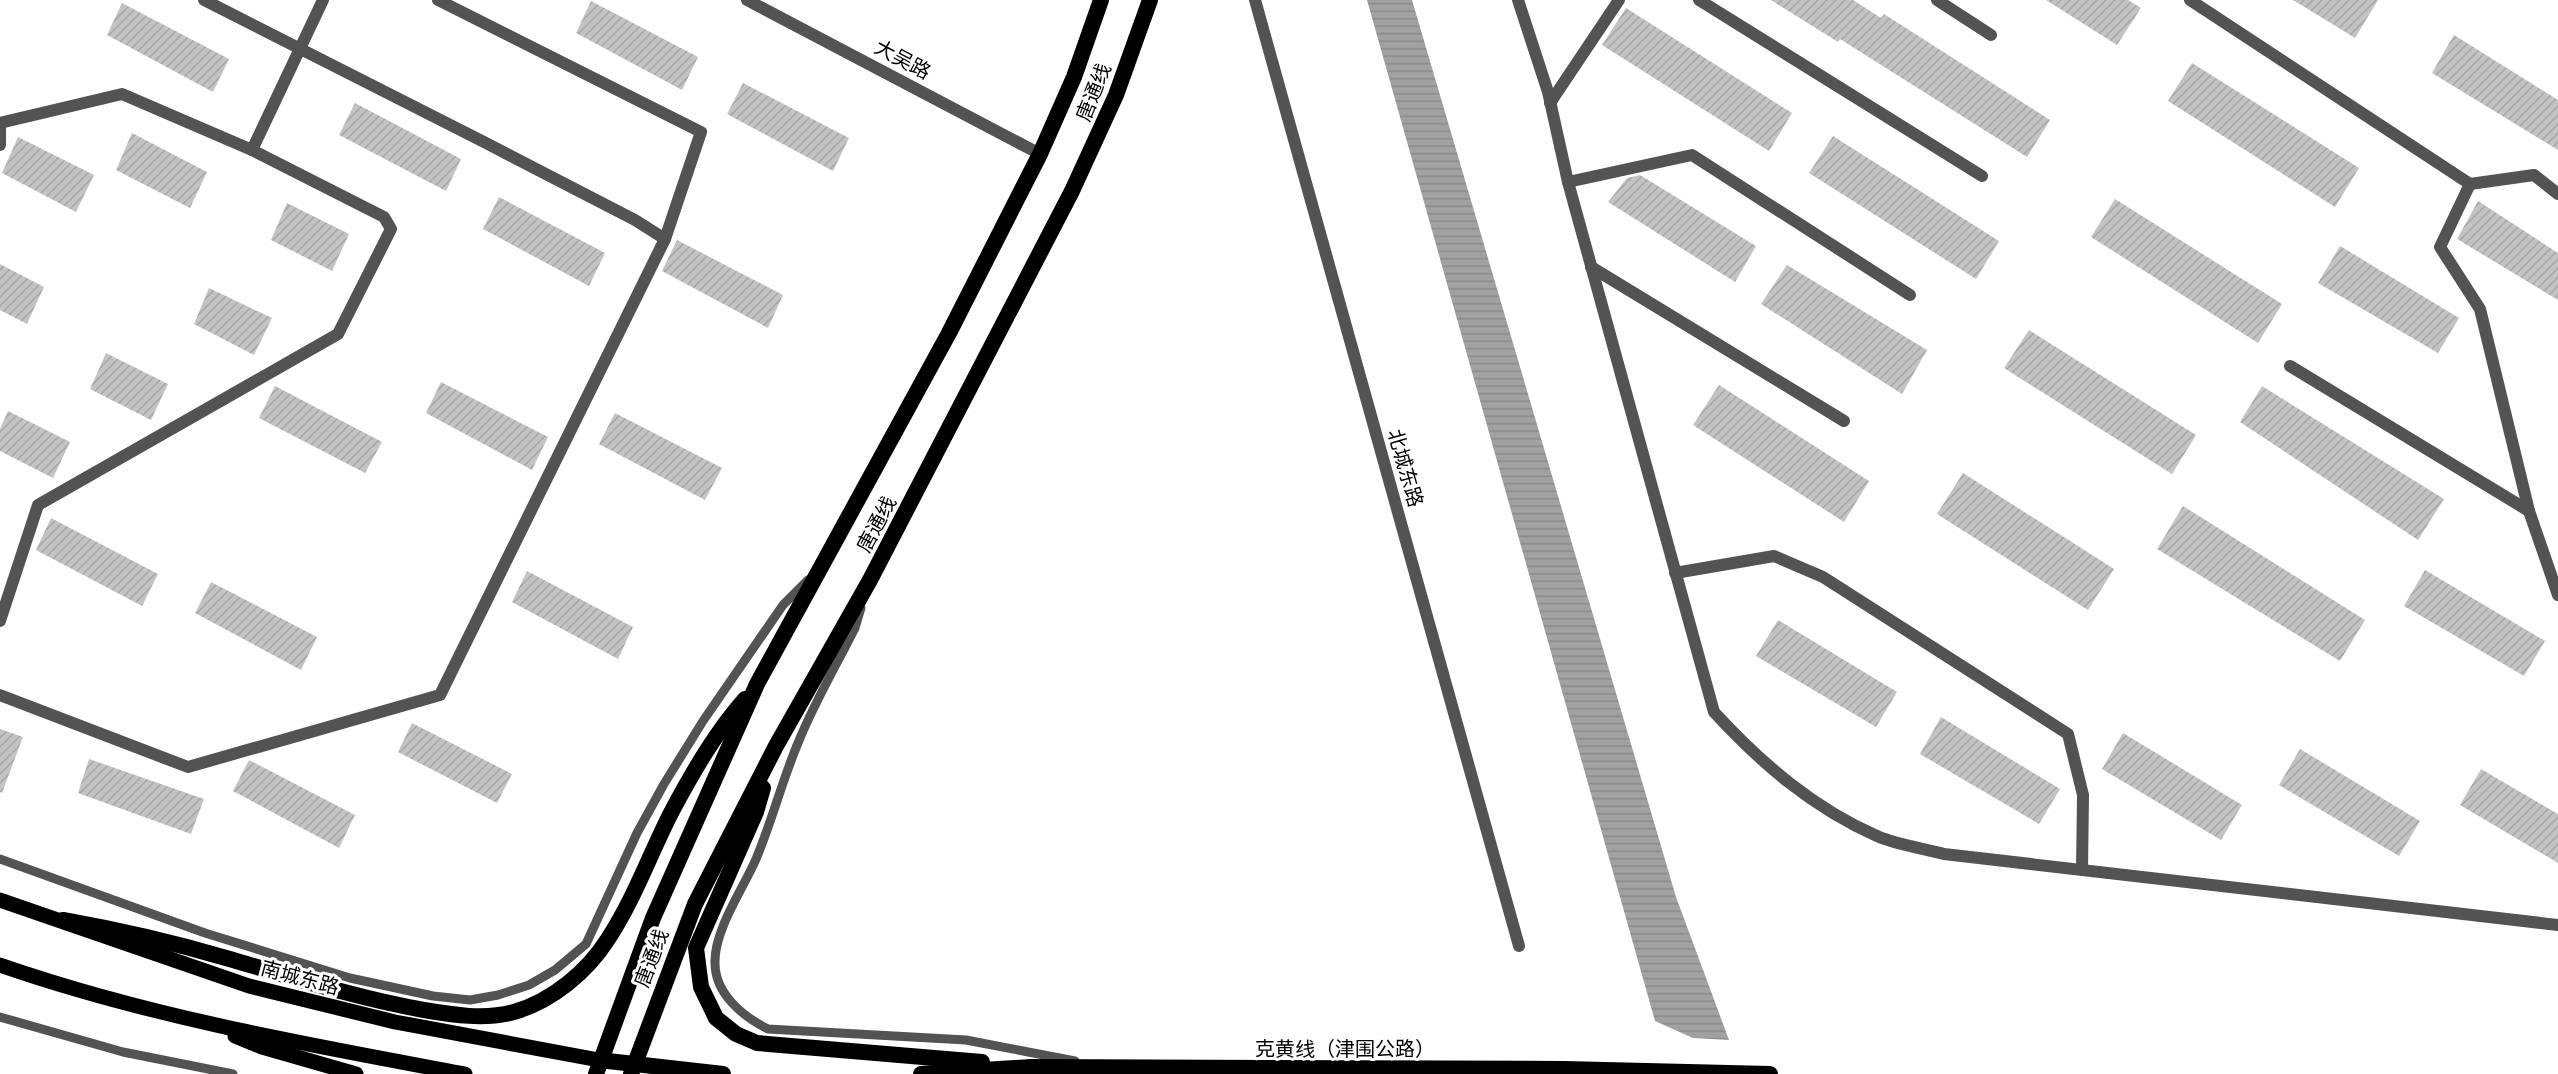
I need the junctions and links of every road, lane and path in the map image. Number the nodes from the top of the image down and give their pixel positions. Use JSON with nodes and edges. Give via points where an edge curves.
{"nodes":[{"id":1,"x":204,"y":0,"type":"edge"},
{"id":2,"x":323,"y":0,"type":"edge"},
{"id":3,"x":438,"y":0,"type":"edge"},
{"id":4,"x":747,"y":0,"type":"edge"},
{"id":5,"x":1101,"y":0,"type":"edge"},
{"id":6,"x":1150,"y":0,"type":"edge"},
{"id":7,"x":1255,"y":0,"type":"edge"},
{"id":8,"x":1518,"y":0,"type":"edge"},
{"id":9,"x":1619,"y":0,"type":"edge"},
{"id":10,"x":1699,"y":0,"type":"edge"},
{"id":11,"x":1937,"y":0,"type":"edge"},
{"id":12,"x":2190,"y":0,"type":"edge"},
{"id":13,"x":1991,"y":35,"type":"dead end"},
{"id":14,"x":300,"y":48,"type":"junction"},
{"id":15,"x":1550,"y":103,"type":"junction"},
{"id":16,"x":0,"y":125,"type":"edge"},
{"id":17,"x":0,"y":145,"type":"edge"},
{"id":18,"x":252,"y":150,"type":"junction"},
{"id":19,"x":1040,"y":154,"type":"junction"},
{"id":20,"x":1982,"y":176,"type":"dead end"},
{"id":21,"x":1568,"y":182,"type":"junction"},
{"id":22,"x":2470,"y":184,"type":"junction"},
{"id":23,"x":2558,"y":194,"type":"edge"},
{"id":24,"x":665,"y":239,"type":"junction"},
{"id":25,"x":1591,"y":267,"type":"junction"},
{"id":26,"x":1910,"y":295,"type":"dead end"},
{"id":27,"x":2290,"y":366,"type":"dead end"},
{"id":28,"x":1844,"y":421,"type":"dead end"},
{"id":29,"x":2529,"y":511,"type":"junction"},
{"id":30,"x":823,"y":565,"type":"junction"},
{"id":31,"x":1676,"y":573,"type":"junction"},
{"id":32,"x":870,"y":580,"type":"junction"},
{"id":33,"x":2558,"y":595,"type":"edge"},
{"id":34,"x":0,"y":621,"type":"edge"},
{"id":35,"x":757,"y":684,"type":"junction"},
{"id":36,"x":0,"y":695,"type":"edge"},
{"id":37,"x":776,"y":746,"type":"junction"},
{"id":38,"x":0,"y":859,"type":"edge"},
{"id":39,"x":2082,"y":870,"type":"junction"},
{"id":40,"x":0,"y":900,"type":"edge"},
{"id":41,"x":63,"y":920,"type":"junction"},
{"id":42,"x":2558,"y":926,"type":"edge"},
{"id":43,"x":1519,"y":946,"type":"dead end"},
{"id":44,"x":0,"y":965,"type":"edge"},
{"id":45,"x":0,"y":1017,"type":"edge"},
{"id":46,"x":201,"y":1022,"type":"junction"},
{"id":47,"x":597,"y":1067,"type":"edge"},
{"id":48,"x":1031,"y":1067,"type":"junction"},
{"id":49,"x":1116,"y":1068,"type":"junction"},
{"id":50,"x":632,"y":1069,"type":"edge"},
{"id":51,"x":233,"y":1074,"type":"edge"},
{"id":52,"x":356,"y":1074,"type":"edge"},
{"id":53,"x":465,"y":1074,"type":"edge"},
{"id":54,"x":723,"y":1074,"type":"edge"},
{"id":55,"x":921,"y":1074,"type":"edge"},
{"id":56,"x":1770,"y":1074,"type":"edge"}],
"edges":[{"from":1,"to":14,"type":"street"},
{"from":2,"to":14,"type":"street"},
{"from":3,"to":24,"type":"street","via":[[701,132]]},
{"from":4,"to":19,"type":"street","name":"大吴路"},
{"from":5,"to":19,"type":"highway","name":"唐通线","via":[[1074,77]]},
{"from":6,"to":32,"type":"highway","name":"唐通线","via":[[1116,95],[1072,191]]},
{"from":7,"to":43,"type":"street","name":"北城东路"},
{"from":8,"to":15,"type":"street"},
{"from":9,"to":15,"type":"street"},
{"from":10,"to":20,"type":"street"},
{"from":11,"to":13,"type":"street"},
{"from":12,"to":22,"type":"street"},
{"from":14,"to":18,"type":"street"},
{"from":14,"to":24,"type":"street"},
{"from":15,"to":21,"type":"street"},
{"from":16,"to":17,"type":"street"},
{"from":16,"to":18,"type":"street","via":[[122,94]]},
{"from":18,"to":34,"type":"street","via":[[384,217],[391,229],[338,334],[38,505]]},
{"from":19,"to":30,"type":"highway","name":"唐通线","via":[[949,333]]},
{"from":21,"to":25,"type":"street"},
{"from":21,"to":26,"type":"street","via":[[1692,155]]},
{"from":22,"to":23,"type":"street","via":[[2534,175]]},
{"from":22,"to":29,"type":"street","via":[[2439,247],[2480,309]]},
{"from":24,"to":36,"type":"street","via":[[440,695],[188,767]]},
{"from":25,"to":28,"type":"street"},
{"from":25,"to":31,"type":"street"},
{"from":27,"to":29,"type":"street"},
{"from":29,"to":33,"type":"street"},
{"from":30,"to":35,"type":"highway","name":"唐通线"},
{"from":30,"to":38,"type":"lane","via":[[783,605],[703,720],[637,833],[586,944],[555,970],[529,985],[470,1000],[392,988],[205,933]]},
{"from":31,"to":39,"type":"street","via":[[1714,712],[1752,754],[1818,805],[1879,837],[1944,854]]},
{"from":31,"to":39,"type":"street","via":[[1774,556],[1824,577],[2068,734],[2083,795]]},
{"from":32,"to":37,"type":"highway","name":"唐通线"},
{"from":32,"to":49,"type":"lane","via":[[855,628],[807,721],[770,825],[719,939],[714,961],[720,984],[729,1001],[768,1029],[966,1040]]},
{"from":35,"to":41,"type":"highway","via":[[721,727],[673,809],[626,908],[592,961],[540,1002],[512,1013],[474,1017],[381,1002],[307,984],[147,935]]},
{"from":35,"to":47,"type":"highway","name":"唐通线","via":[[653,918]]},
{"from":37,"to":48,"type":"highway","via":[[756,812],[696,948],[701,987],[716,1018],[736,1034],[757,1043]]},
{"from":37,"to":50,"type":"highway","name":"唐通线","via":[[695,904]]},
{"from":39,"to":42,"type":"street"},
{"from":40,"to":41,"type":"main road","name":"南城东路"},
{"from":41,"to":47,"type":"main road","name":"南城东路","via":[[249,986]]},
{"from":44,"to":46,"type":"main road"},
{"from":45,"to":51,"type":"lane","via":[[123,1052]]},
{"from":46,"to":52,"type":"main road","via":[[262,1047]]},
{"from":46,"to":53,"type":"main road"},
{"from":47,"to":50,"type":"highway"},
{"from":48,"to":49,"type":"highway","name":"克黄线（津围公路）"},
{"from":48,"to":55,"type":"highway","name":"克黄线（津围公路）"},
{"from":49,"to":56,"type":"highway","name":"克黄线（津围公路）","via":[[1564,1069]]},
{"from":50,"to":54,"type":"highway"}]}
